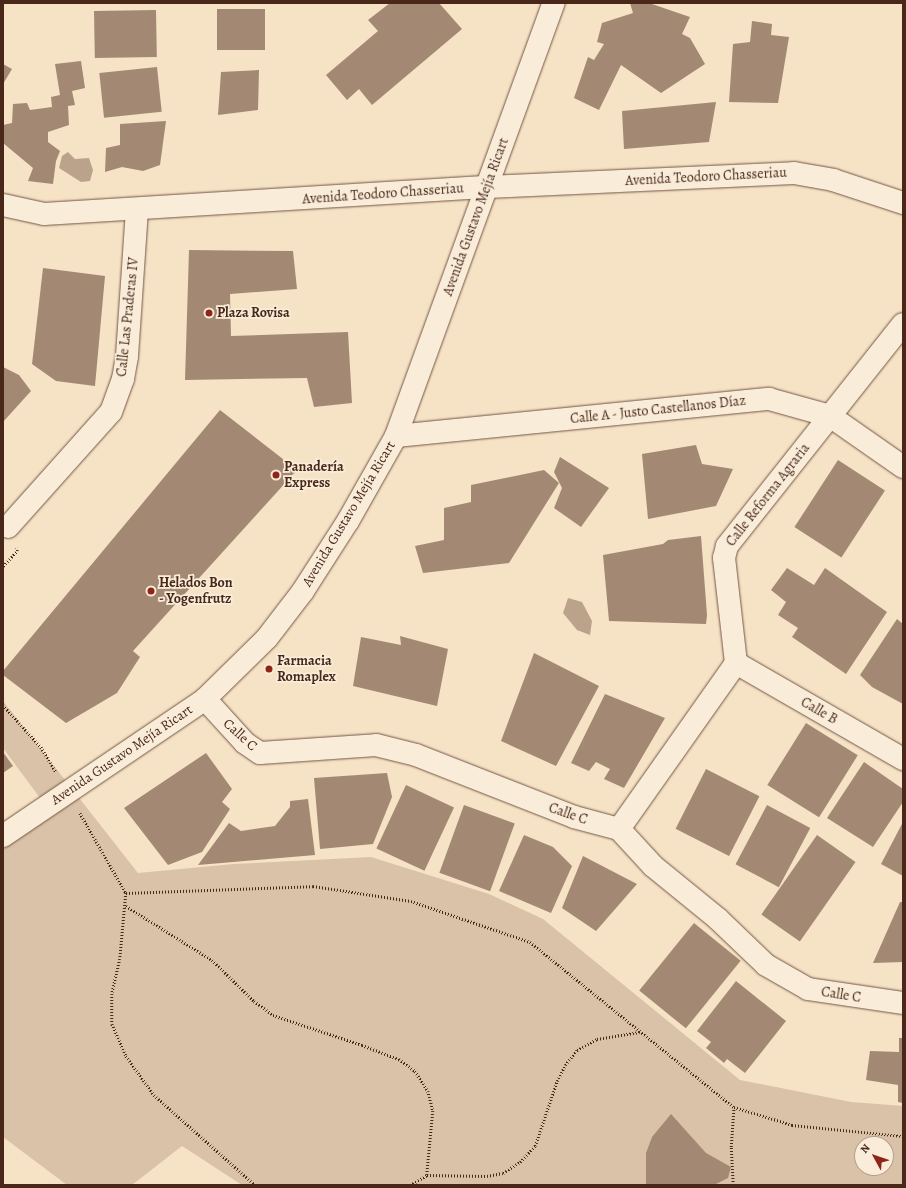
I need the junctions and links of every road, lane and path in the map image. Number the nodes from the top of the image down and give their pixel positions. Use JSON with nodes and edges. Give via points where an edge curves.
{"nodes":[{"id":1,"x":554,"y":3,"type":"edge"},
{"id":2,"x":488,"y":187,"type":"junction"},
{"id":3,"x":903,"y":203,"type":"edge"},
{"id":4,"x":3,"y":205,"type":"edge"},
{"id":5,"x":137,"y":210,"type":"junction"},
{"id":6,"x":903,"y":324,"type":"edge"},
{"id":7,"x":830,"y":416,"type":"junction"},
{"id":8,"x":396,"y":436,"type":"junction"},
{"id":9,"x":903,"y":467,"type":"edge"},
{"id":10,"x":8,"y":527,"type":"dead end"},
{"id":11,"x":736,"y":662,"type":"junction"},
{"id":12,"x":205,"y":699,"type":"junction"},
{"id":13,"x":3,"y":705,"type":"edge"},
{"id":14,"x":903,"y":759,"type":"edge"},
{"id":15,"x":68,"y":792,"type":"junction"},
{"id":16,"x":619,"y":829,"type":"junction"},
{"id":17,"x":3,"y":836,"type":"edge"},
{"id":18,"x":126,"y":893,"type":"junction"},
{"id":19,"x":126,"y":906,"type":"junction"},
{"id":20,"x":903,"y":1004,"type":"edge"},
{"id":21,"x":639,"y":1032,"type":"junction"},
{"id":22,"x":734,"y":1107,"type":"junction"},
{"id":23,"x":903,"y":1136,"type":"edge"},
{"id":24,"x":427,"y":1175,"type":"junction"},
{"id":25,"x":255,"y":1185,"type":"edge"},
{"id":26,"x":410,"y":1185,"type":"edge"},
{"id":27,"x":733,"y":1185,"type":"edge"}],
"edges":[{"from":1,"to":2,"type":"street","name":"Avenida Gustavo Mejía Ricart"},
{"from":2,"to":3,"type":"street","name":"Avenida Teodoro Chasseriau","via":[[794,172],[833,180]]},
{"from":2,"to":5,"type":"street","name":"Avenida Teodoro Chasseriau"},
{"from":2,"to":8,"type":"street","name":"Avenida Gustavo Mejía Ricart"},
{"from":4,"to":5,"type":"street","name":"Avenida Teodoro Chasseriau","via":[[44,214]]},
{"from":5,"to":10,"type":"street","name":"Calle Las Praderas IV","via":[[127,356],[123,378],[111,412]]},
{"from":6,"to":7,"type":"street","name":"Calle Reforma Agraria"},
{"from":7,"to":8,"type":"street","name":"Calle A - Justo Castellanos Díaz","via":[[769,399]]},
{"from":7,"to":9,"type":"street","name":"Calle A - Justo Castellanos Díaz"},
{"from":7,"to":11,"type":"street","name":"Calle Reforma Agraria","via":[[727,546],[724,558]]},
{"from":8,"to":12,"type":"street","name":"Avenida Gustavo Mejía Ricart","via":[[348,521],[303,591],[267,638]]},
{"from":11,"to":14,"type":"street","name":"Calle B"},
{"from":11,"to":16,"type":"street"},
{"from":12,"to":15,"type":"street","name":"Avenida Gustavo Mejía Ricart"},
{"from":12,"to":16,"type":"street","name":"Calle C","via":[[245,743],[260,753],[376,745],[416,755],[574,817]]},
{"from":13,"to":15,"type":"path","via":[[42,747]]},
{"from":15,"to":17,"type":"street","name":"Avenida Gustavo Mejía Ricart"},
{"from":15,"to":18,"type":"path"},
{"from":16,"to":20,"type":"street","name":"Calle C","via":[[653,866],[718,919],[766,965],[808,989]]},
{"from":18,"to":19,"type":"path"},
{"from":18,"to":21,"type":"path","via":[[313,886],[411,901],[530,942]]},
{"from":19,"to":24,"type":"path","via":[[212,960],[254,1001],[273,1015],[399,1059],[416,1072],[428,1091],[433,1111]]},
{"from":19,"to":25,"type":"path","via":[[112,994],[112,1024],[126,1056],[154,1095]]},
{"from":21,"to":22,"type":"path"},
{"from":21,"to":24,"type":"path","via":[[597,1040],[577,1050],[565,1064],[556,1081],[535,1146],[520,1162],[503,1173],[486,1176]]},
{"from":22,"to":23,"type":"path","via":[[792,1125]]},
{"from":22,"to":27,"type":"path","via":[[731,1147]]},
{"from":24,"to":26,"type":"path"}]}
